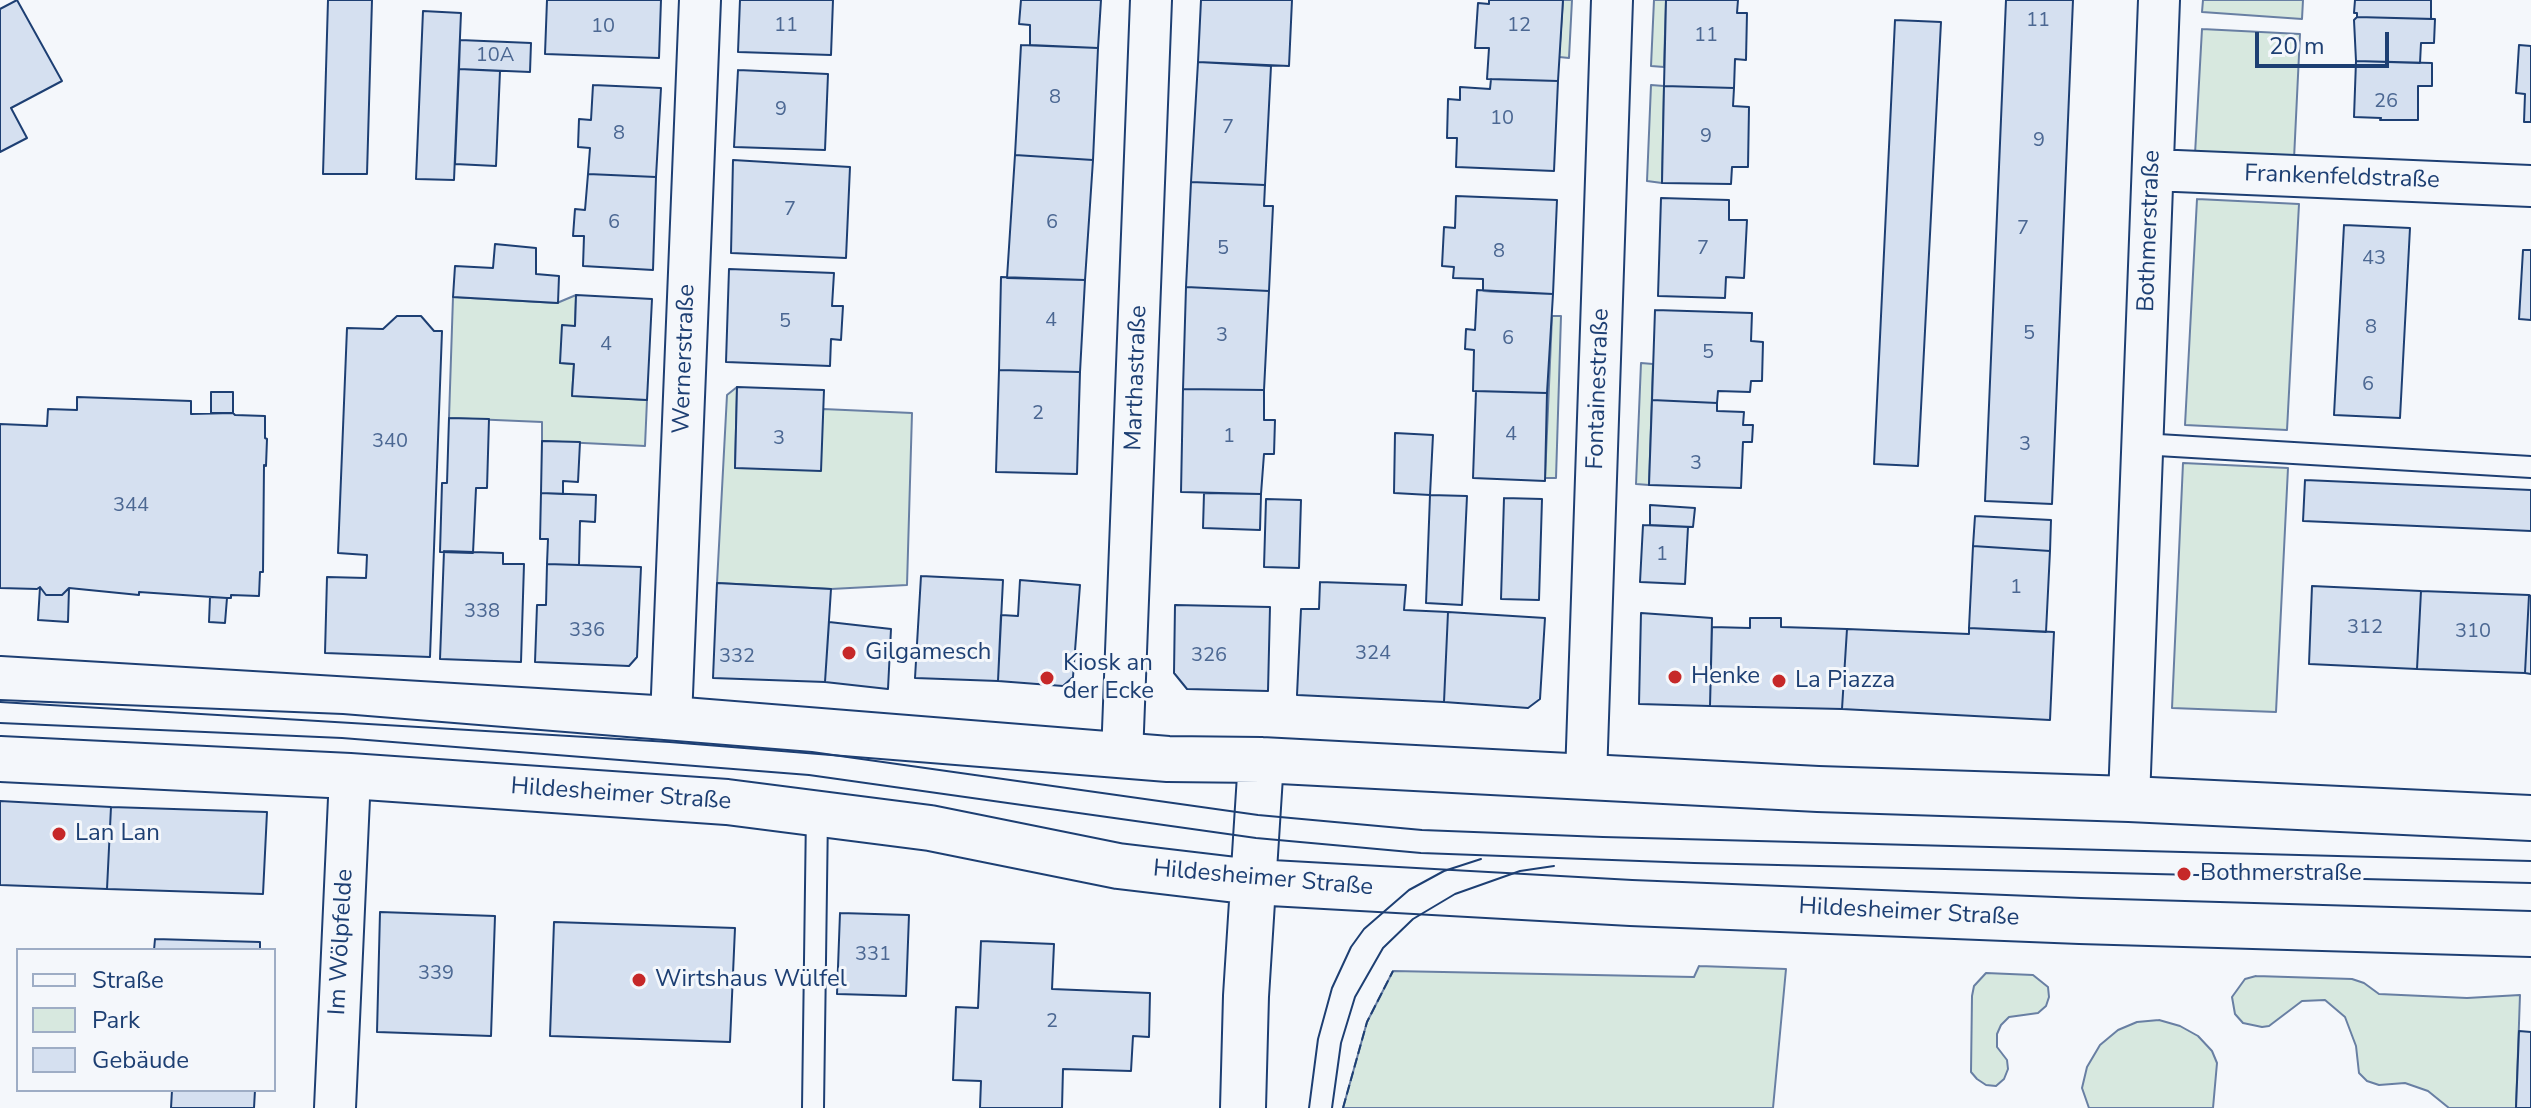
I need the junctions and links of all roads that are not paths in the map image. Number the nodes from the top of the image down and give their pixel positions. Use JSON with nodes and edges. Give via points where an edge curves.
{"nodes":[{"id":1,"x":700,"y":0,"type":"edge"},
{"id":2,"x":1151,"y":0,"type":"edge"},
{"id":3,"x":1612,"y":0,"type":"edge"},
{"id":4,"x":2159,"y":0,"type":"edge"},
{"id":5,"x":2153,"y":170,"type":"junction"},
{"id":6,"x":2531,"y":186,"type":"edge"},
{"id":7,"x":2141,"y":444,"type":"junction"},
{"id":8,"x":2531,"y":467,"type":"edge"},
{"id":9,"x":0,"y":679,"type":"edge"},
{"id":10,"x":671,"y":719,"type":"junction"},
{"id":11,"x":1122,"y":756,"type":"junction"},
{"id":12,"x":0,"y":759,"type":"edge"},
{"id":13,"x":1261,"y":760,"type":"junction"},
{"id":14,"x":350,"y":776,"type":"junction"},
{"id":15,"x":1586,"y":777,"type":"junction"},
{"id":16,"x":2129,"y":799,"type":"junction"},
{"id":17,"x":817,"y":813,"type":"junction"},
{"id":18,"x":2531,"y":818,"type":"edge"},
{"id":19,"x":1253,"y":882,"type":"junction"},
{"id":20,"x":2531,"y":934,"type":"edge"},
{"id":21,"x":335,"y":1108,"type":"edge"},
{"id":22,"x":813,"y":1108,"type":"edge"},
{"id":23,"x":1243,"y":1108,"type":"edge"}],
"edges":[{"from":1,"to":10,"type":"street","name":"Wernerstraße"},
{"from":2,"to":11,"type":"street","name":"Marthastraße"},
{"from":3,"to":15,"type":"street","name":"Fontainestraße"},
{"from":4,"to":5,"type":"street","name":"Bothmerstraße"},
{"from":5,"to":6,"type":"street","name":"Frankenfeldstraße"},
{"from":5,"to":7,"type":"street","name":"Bothmerstraße"},
{"from":7,"to":8,"type":"lane"},
{"from":7,"to":16,"type":"street","name":"Bothmerstraße"},
{"from":9,"to":10,"type":"main road"},
{"from":10,"to":11,"type":"main road"},
{"from":11,"to":13,"type":"main road"},
{"from":12,"to":14,"type":"main road","name":"Hildesheimer Straße"},
{"from":13,"to":15,"type":"main road"},
{"from":13,"to":19,"type":"main road"},
{"from":14,"to":17,"type":"main road","name":"Hildesheimer Straße"},
{"from":14,"to":21,"type":"street","name":"Im Wölpfelde"},
{"from":15,"to":16,"type":"main road"},
{"from":16,"to":18,"type":"main road"},
{"from":17,"to":19,"type":"main road","name":"Hildesheimer Straße","via":[[930,828],[1118,866]]},
{"from":17,"to":22,"type":"lane"},
{"from":19,"to":20,"type":"main road","name":"Hildesheimer Straße","via":[[1631,903]]},
{"from":19,"to":23,"type":"main road"}]}
